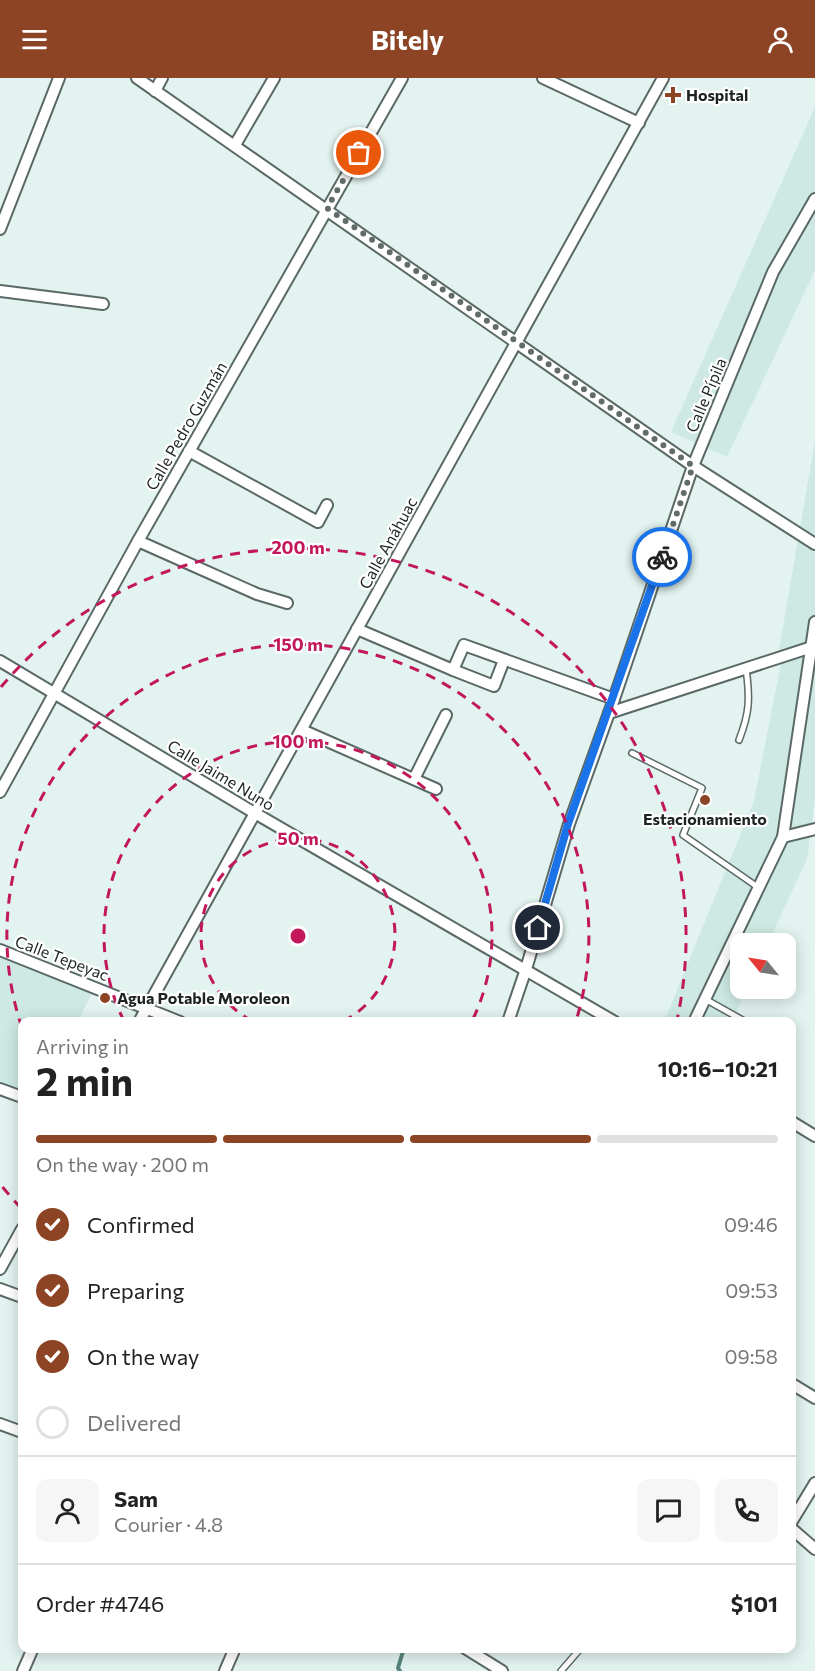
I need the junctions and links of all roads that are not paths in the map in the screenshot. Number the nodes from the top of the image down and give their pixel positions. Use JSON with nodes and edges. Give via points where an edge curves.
{"nodes":[{"id":1,"x":59,"y":78,"type":"edge"},
{"id":2,"x":137,"y":78,"type":"edge"},
{"id":3,"x":162,"y":78,"type":"edge"},
{"id":4,"x":274,"y":78,"type":"edge"},
{"id":5,"x":402,"y":78,"type":"edge"},
{"id":6,"x":543,"y":78,"type":"edge"},
{"id":7,"x":663,"y":78,"type":"edge"},
{"id":8,"x":155,"y":91,"type":"junction"},
{"id":9,"x":639,"y":123,"type":"junction"},
{"id":10,"x":235,"y":145,"type":"junction"},
{"id":11,"x":815,"y":199,"type":"edge"},
{"id":12,"x":327,"y":208,"type":"junction"},
{"id":13,"x":1,"y":224,"type":"edge"},
{"id":14,"x":0,"y":291,"type":"edge"},
{"id":15,"x":104,"y":304,"type":"dead end"},
{"id":16,"x":517,"y":342,"type":"junction"},
{"id":17,"x":189,"y":451,"type":"junction"},
{"id":18,"x":693,"y":466,"type":"junction"},
{"id":19,"x":327,"y":505,"type":"dead end"},
{"id":20,"x":138,"y":541,"type":"junction"},
{"id":21,"x":815,"y":544,"type":"edge"},
{"id":22,"x":287,"y":603,"type":"dead end"},
{"id":23,"x":815,"y":622,"type":"edge"},
{"id":24,"x":357,"y":630,"type":"junction"},
{"id":25,"x":813,"y":647,"type":"edge"},
{"id":26,"x":504,"y":660,"type":"junction"},
{"id":27,"x":0,"y":661,"type":"edge"},
{"id":28,"x":746,"y":668,"type":"junction"},
{"id":29,"x":453,"y":670,"type":"junction"},
{"id":30,"x":56,"y":693,"type":"junction"},
{"id":31,"x":614,"y":699,"type":"junction"},
{"id":32,"x":609,"y":713,"type":"junction"},
{"id":33,"x":446,"y":715,"type":"dead end"},
{"id":34,"x":302,"y":730,"type":"junction"},
{"id":35,"x":739,"y":740,"type":"dead end"},
{"id":36,"x":632,"y":753,"type":"dead end"},
{"id":37,"x":414,"y":779,"type":"junction"},
{"id":38,"x":436,"y":789,"type":"dead end"},
{"id":39,"x":0,"y":792,"type":"edge"},
{"id":40,"x":253,"y":812,"type":"junction"},
{"id":41,"x":815,"y":829,"type":"edge"},
{"id":42,"x":783,"y":837,"type":"junction"},
{"id":43,"x":759,"y":888,"type":"junction"},
{"id":44,"x":0,"y":950,"type":"edge"},
{"id":45,"x":526,"y":969,"type":"junction"},
{"id":46,"x":705,"y":999,"type":"junction"},
{"id":47,"x":147,"y":1008,"type":"junction"},
{"id":48,"x":142,"y":1017,"type":"edge"},
{"id":49,"x":168,"y":1017,"type":"edge"},
{"id":50,"x":510,"y":1017,"type":"edge"},
{"id":51,"x":607,"y":1017,"type":"edge"},
{"id":52,"x":696,"y":1017,"type":"edge"},
{"id":53,"x":737,"y":1017,"type":"edge"},
{"id":54,"x":0,"y":1089,"type":"edge"},
{"id":55,"x":18,"y":1096,"type":"edge"},
{"id":56,"x":796,"y":1124,"type":"edge"},
{"id":57,"x":815,"y":1136,"type":"edge"},
{"id":58,"x":18,"y":1236,"type":"edge"},
{"id":59,"x":0,"y":1269,"type":"edge"},
{"id":60,"x":0,"y":1289,"type":"edge"},
{"id":61,"x":18,"y":1296,"type":"edge"},
{"id":62,"x":796,"y":1386,"type":"edge"},
{"id":63,"x":815,"y":1398,"type":"edge"},
{"id":64,"x":0,"y":1424,"type":"edge"},
{"id":65,"x":18,"y":1431,"type":"edge"},
{"id":66,"x":815,"y":1483,"type":"edge"},
{"id":67,"x":796,"y":1514,"type":"edge"},
{"id":68,"x":796,"y":1532,"type":"edge"},
{"id":69,"x":815,"y":1549,"type":"edge"},
{"id":70,"x":31,"y":1653,"type":"edge"},
{"id":71,"x":232,"y":1653,"type":"edge"},
{"id":72,"x":473,"y":1653,"type":"edge"},
{"id":73,"x":577,"y":1653,"type":"edge"},
{"id":74,"x":23,"y":1671,"type":"edge"},
{"id":75,"x":225,"y":1671,"type":"edge"},
{"id":76,"x":502,"y":1671,"type":"edge"},
{"id":77,"x":561,"y":1671,"type":"edge"}],
"edges":[{"from":1,"to":13,"type":"street"},
{"from":2,"to":8,"type":"street"},
{"from":3,"to":8,"type":"street"},
{"from":4,"to":10,"type":"street"},
{"from":5,"to":12,"type":"street","name":"Calle Pedro Guzmán"},
{"from":6,"to":9,"type":"street"},
{"from":7,"to":9,"type":"street","name":"Calle Anáhuac"},
{"from":8,"to":10,"type":"street"},
{"from":9,"to":16,"type":"street","name":"Calle Anáhuac"},
{"from":10,"to":12,"type":"street"},
{"from":11,"to":18,"type":"street","name":"Calle Pípila","via":[[773,272]]},
{"from":12,"to":16,"type":"street"},
{"from":12,"to":17,"type":"street","name":"Calle Pedro Guzmán"},
{"from":14,"to":15,"type":"street"},
{"from":16,"to":18,"type":"street"},
{"from":16,"to":24,"type":"street","name":"Calle Anáhuac"},
{"from":17,"to":19,"type":"street","via":[[318,522]]},
{"from":17,"to":20,"type":"street","name":"Calle Pedro Guzmán"},
{"from":18,"to":21,"type":"street"},
{"from":18,"to":31,"type":"street","name":"Calle Pípila"},
{"from":20,"to":22,"type":"street","via":[[257,594]]},
{"from":20,"to":30,"type":"street","name":"Calle Pedro Guzmán"},
{"from":23,"to":25,"type":"street"},
{"from":24,"to":29,"type":"street"},
{"from":24,"to":34,"type":"street","name":"Calle Anáhuac"},
{"from":25,"to":28,"type":"street"},
{"from":25,"to":42,"type":"street"},
{"from":26,"to":29,"type":"street","via":[[464,645]]},
{"from":26,"to":29,"type":"street","via":[[494,686]]},
{"from":26,"to":31,"type":"street"},
{"from":27,"to":30,"type":"street","name":"Calle Jaime Nuno"},
{"from":28,"to":32,"type":"street"},
{"from":28,"to":35,"type":"lane","via":[[750,699]]},
{"from":30,"to":39,"type":"street","name":"Calle Pedro Guzmán"},
{"from":30,"to":40,"type":"street","name":"Calle Jaime Nuno"},
{"from":31,"to":32,"type":"street","name":"Calle Pípila"},
{"from":32,"to":45,"type":"street","name":"Calle Pípila","via":[[568,824]]},
{"from":33,"to":37,"type":"street"},
{"from":34,"to":37,"type":"street"},
{"from":34,"to":40,"type":"street","name":"Calle Anáhuac"},
{"from":36,"to":43,"type":"lane","via":[[702,788],[683,835]]},
{"from":37,"to":38,"type":"street"},
{"from":40,"to":45,"type":"street","name":"Calle Jaime Nuno"},
{"from":40,"to":47,"type":"street","name":"Calle Anáhuac"},
{"from":41,"to":42,"type":"street"},
{"from":42,"to":43,"type":"street"},
{"from":43,"to":46,"type":"street"},
{"from":44,"to":47,"type":"street","name":"Calle Tepeyac"},
{"from":45,"to":50,"type":"street","name":"Calle Pípila"},
{"from":45,"to":51,"type":"street","name":"Calle Jaime Nuno"},
{"from":46,"to":52,"type":"street"},
{"from":46,"to":53,"type":"lane"},
{"from":47,"to":48,"type":"street","name":"Calle Anáhuac"},
{"from":47,"to":49,"type":"street","name":"Calle Tepeyac"},
{"from":54,"to":55,"type":"street"},
{"from":56,"to":57,"type":"street"},
{"from":58,"to":59,"type":"street"},
{"from":60,"to":61,"type":"street"},
{"from":62,"to":63,"type":"street"},
{"from":64,"to":65,"type":"street"},
{"from":66,"to":67,"type":"street"},
{"from":68,"to":69,"type":"street"},
{"from":70,"to":74,"type":"street"},
{"from":71,"to":75,"type":"street"},
{"from":72,"to":76,"type":"street"},
{"from":73,"to":77,"type":"lane"}]}
